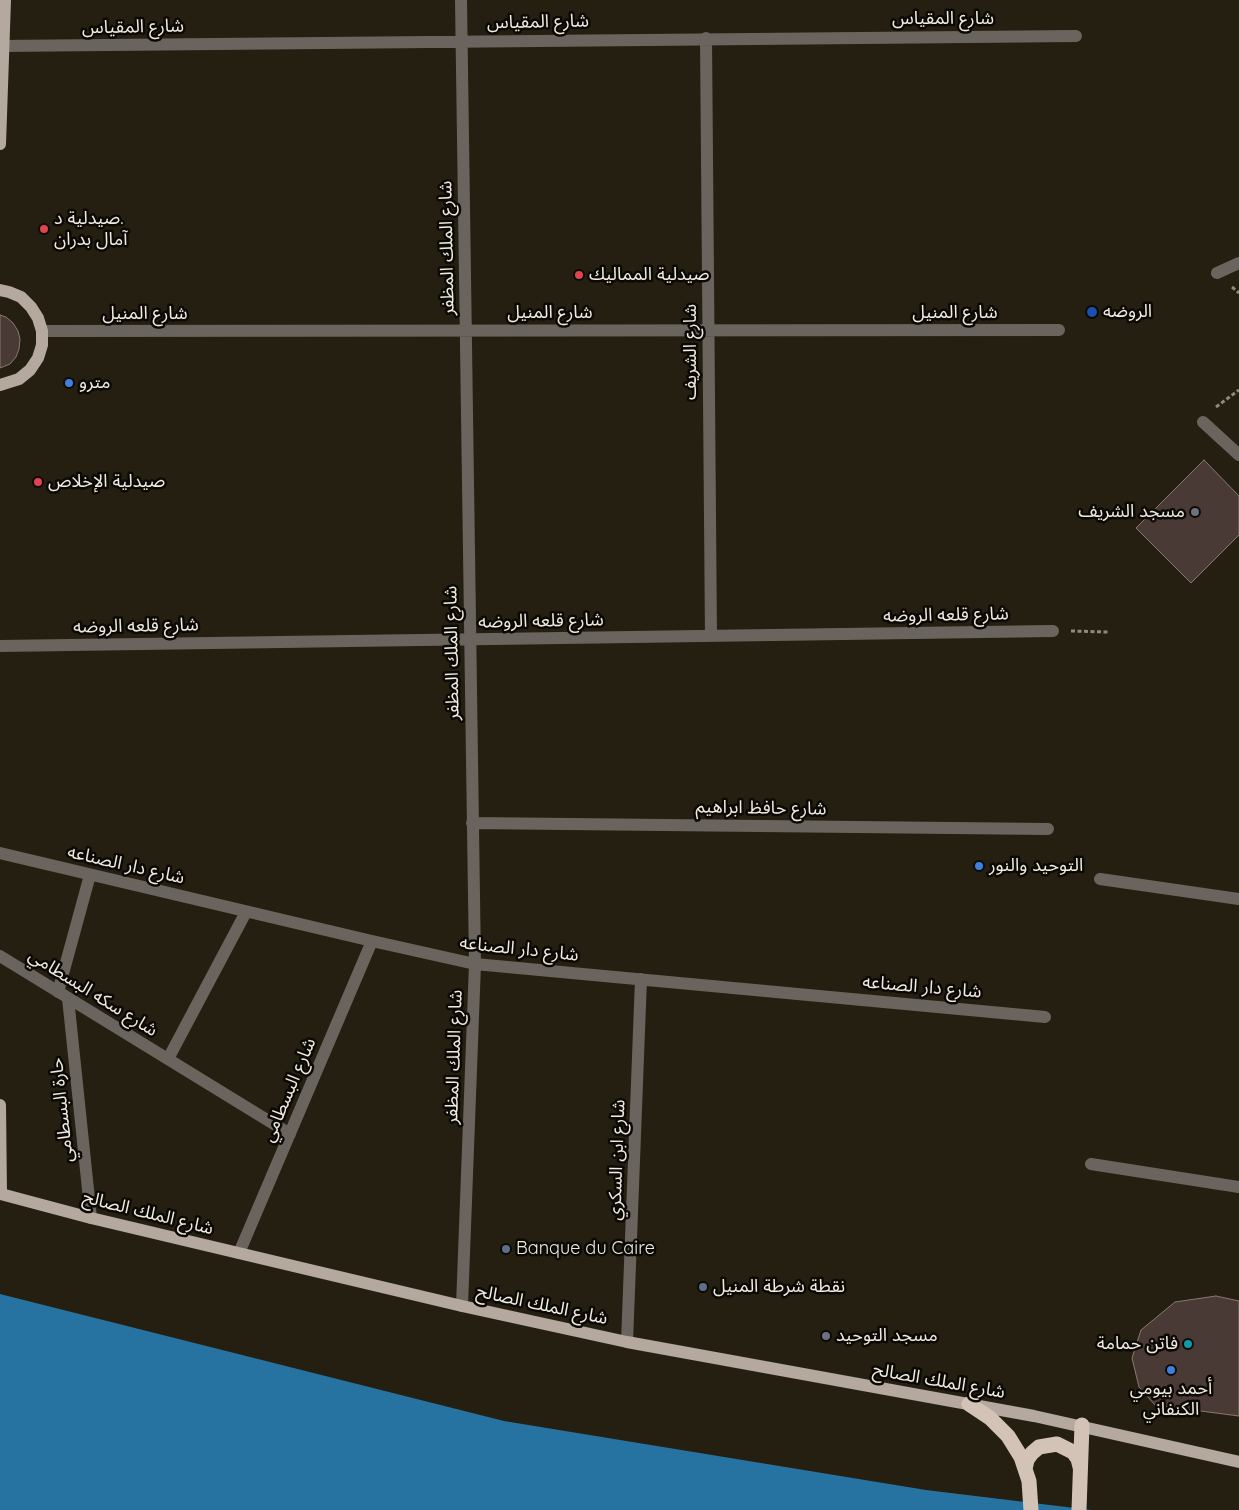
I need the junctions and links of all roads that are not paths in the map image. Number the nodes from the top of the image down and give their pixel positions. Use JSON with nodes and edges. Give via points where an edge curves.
{"nodes":[{"id":1,"x":4,"y":0,"type":"edge"},
{"id":2,"x":461,"y":0,"type":"edge"},
{"id":3,"x":1076,"y":36,"type":"dead end"},
{"id":4,"x":706,"y":38,"type":"junction"},
{"id":5,"x":461,"y":41,"type":"junction"},
{"id":6,"x":2,"y":46,"type":"edge"},
{"id":7,"x":0,"y":144,"type":"edge"},
{"id":8,"x":1239,"y":263,"type":"edge"},
{"id":9,"x":1217,"y":273,"type":"dead end"},
{"id":10,"x":0,"y":290,"type":"edge"},
{"id":11,"x":708,"y":330,"type":"junction"},
{"id":12,"x":1059,"y":330,"type":"dead end"},
{"id":13,"x":42,"y":331,"type":"junction"},
{"id":14,"x":465,"y":331,"type":"junction"},
{"id":15,"x":0,"y":386,"type":"edge"},
{"id":16,"x":1203,"y":422,"type":"road end"},
{"id":17,"x":1239,"y":456,"type":"edge"},
{"id":18,"x":1053,"y":631,"type":"road end"},
{"id":19,"x":711,"y":636,"type":"junction"},
{"id":20,"x":469,"y":639,"type":"junction"},
{"id":21,"x":0,"y":646,"type":"edge"},
{"id":22,"x":472,"y":823,"type":"junction"},
{"id":23,"x":1048,"y":829,"type":"dead end"},
{"id":24,"x":0,"y":853,"type":"edge"},
{"id":25,"x":90,"y":875,"type":"junction"},
{"id":26,"x":1100,"y":879,"type":"dead end"},
{"id":27,"x":1239,"y":899,"type":"edge"},
{"id":28,"x":246,"y":912,"type":"junction"},
{"id":29,"x":372,"y":942,"type":"junction"},
{"id":30,"x":0,"y":956,"type":"edge"},
{"id":31,"x":475,"y":964,"type":"junction"},
{"id":32,"x":641,"y":979,"type":"junction"},
{"id":33,"x":63,"y":995,"type":"junction"},
{"id":34,"x":1044,"y":1016,"type":"dead end"},
{"id":35,"x":168,"y":1060,"type":"junction"},
{"id":36,"x":0,"y":1105,"type":"edge"},
{"id":37,"x":290,"y":1134,"type":"junction"},
{"id":38,"x":1091,"y":1164,"type":"dead end"},
{"id":39,"x":1239,"y":1187,"type":"edge"},
{"id":40,"x":0,"y":1194,"type":"edge"},
{"id":41,"x":91,"y":1218,"type":"junction"},
{"id":42,"x":239,"y":1253,"type":"junction"},
{"id":43,"x":462,"y":1306,"type":"junction"},
{"id":44,"x":627,"y":1342,"type":"junction"},
{"id":45,"x":969,"y":1404,"type":"junction"},
{"id":46,"x":1082,"y":1425,"type":"junction"},
{"id":47,"x":1239,"y":1462,"type":"edge"},
{"id":48,"x":1081,"y":1468,"type":"junction"},
{"id":49,"x":1025,"y":1469,"type":"junction"},
{"id":50,"x":1031,"y":1508,"type":"edge"},
{"id":51,"x":1079,"y":1510,"type":"edge"}],
"edges":[{"from":1,"to":6,"type":"main road"},
{"from":2,"to":5,"type":"street","name":"شارع الملك المظفر"},
{"from":3,"to":4,"type":"street","name":"شارع المقياس"},
{"from":4,"to":5,"type":"street","name":"شارع المقياس"},
{"from":4,"to":11,"type":"street","name":"شارع الشريف"},
{"from":5,"to":6,"type":"street","name":"شارع المقياس"},
{"from":5,"to":14,"type":"street","name":"شارع الملك المظفر"},
{"from":6,"to":7,"type":"main road"},
{"from":8,"to":9,"type":"street"},
{"from":10,"to":13,"type":"main road","via":[[21,297],[38,318]]},
{"from":11,"to":12,"type":"street","name":"شارع المنيل"},
{"from":11,"to":14,"type":"street","name":"شارع المنيل"},
{"from":11,"to":19,"type":"street","name":"شارع الشريف"},
{"from":13,"to":14,"type":"street","name":"شارع المنيل"},
{"from":13,"to":15,"type":"main road","via":[[38,358],[30,370],[19,379]]},
{"from":14,"to":20,"type":"street","name":"شارع الملك المظفر"},
{"from":16,"to":17,"type":"street"},
{"from":18,"to":19,"type":"street","name":"شارع قلعه الروضه"},
{"from":19,"to":20,"type":"street","name":"شارع قلعه الروضه"},
{"from":20,"to":21,"type":"street","name":"شارع قلعه الروضه"},
{"from":20,"to":22,"type":"street","name":"شارع الملك المظفر"},
{"from":22,"to":23,"type":"street","name":"شارع حافظ ابراهيم"},
{"from":22,"to":31,"type":"street","name":"شارع الملك المظفر"},
{"from":24,"to":25,"type":"street","name":"شارع دار الصناعه"},
{"from":25,"to":28,"type":"street","name":"شارع دار الصناعه"},
{"from":25,"to":33,"type":"street"},
{"from":26,"to":27,"type":"street"},
{"from":28,"to":29,"type":"street","name":"شارع دار الصناعه"},
{"from":28,"to":35,"type":"street","name":"شارع سكه البسطامي"},
{"from":29,"to":31,"type":"street","name":"شارع دار الصناعه"},
{"from":29,"to":37,"type":"street","name":"شارع البسطامي"},
{"from":30,"to":33,"type":"street","name":"شارع سكه البسطامي"},
{"from":31,"to":32,"type":"street","name":"شارع دار الصناعه"},
{"from":31,"to":43,"type":"street","name":"شارع الملك المظفر"},
{"from":32,"to":34,"type":"street","name":"شارع دار الصناعه"},
{"from":32,"to":44,"type":"street","name":"شارع ابن السكري"},
{"from":33,"to":35,"type":"street","name":"شارع سكه البسطامي"},
{"from":33,"to":41,"type":"street","name":"حارة البسطامي"},
{"from":35,"to":37,"type":"street","name":"شارع سكه البسطامي"},
{"from":36,"to":40,"type":"main road"},
{"from":37,"to":42,"type":"street","name":"شارع البسطامي"},
{"from":38,"to":39,"type":"street"},
{"from":40,"to":41,"type":"main road","name":"شارع الملك الصالح"},
{"from":41,"to":42,"type":"main road","name":"شارع الملك الصالح"},
{"from":42,"to":43,"type":"main road","name":"شارع الملك الصالح"},
{"from":43,"to":44,"type":"main road","name":"شارع الملك الصالح"},
{"from":44,"to":45,"type":"main road","name":"شارع الملك الصالح"},
{"from":45,"to":46,"type":"main road","name":"شارع الملك الصالح"},
{"from":45,"to":49,"type":"highway","via":[[1008,1436]]},
{"from":46,"to":47,"type":"main road","name":"شارع الملك الصالح"},
{"from":46,"to":48,"type":"highway"},
{"from":48,"to":49,"type":"highway","via":[[1073,1452],[1057,1444],[1048,1444],[1032,1453]]},
{"from":48,"to":51,"type":"highway"},
{"from":49,"to":50,"type":"highway"}]}
